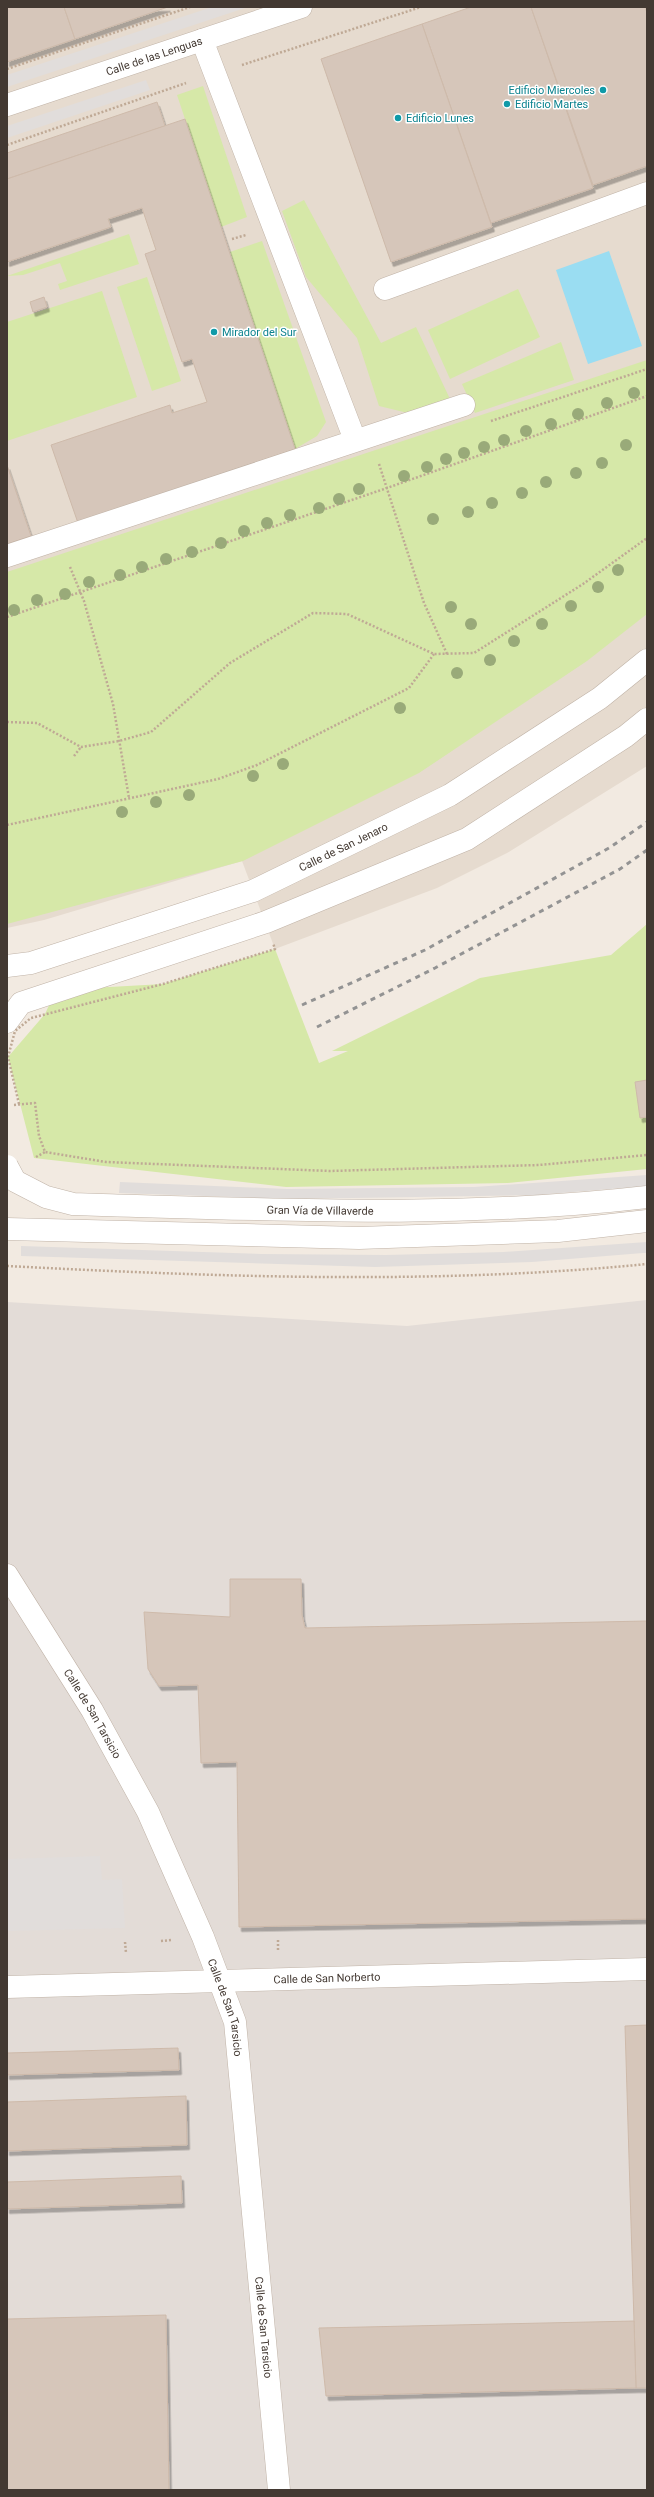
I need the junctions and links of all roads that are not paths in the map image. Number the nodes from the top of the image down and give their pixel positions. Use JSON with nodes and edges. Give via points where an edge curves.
{"nodes":[{"id":1,"x":302,"y":7,"type":"edge"},
{"id":2,"x":202,"y":40,"type":"junction"},
{"id":3,"x":7,"y":105,"type":"edge"},
{"id":4,"x":647,"y":193,"type":"edge"},
{"id":5,"x":385,"y":289,"type":"dead end"},
{"id":6,"x":464,"y":405,"type":"dead end"},
{"id":7,"x":355,"y":440,"type":"junction"},
{"id":8,"x":7,"y":556,"type":"edge"},
{"id":9,"x":647,"y":660,"type":"edge"},
{"id":10,"x":647,"y":719,"type":"edge"},
{"id":11,"x":7,"y":966,"type":"edge"},
{"id":12,"x":7,"y":1022,"type":"edge"},
{"id":13,"x":7,"y":1166,"type":"edge"},
{"id":14,"x":647,"y":1197,"type":"edge"},
{"id":15,"x":647,"y":1221,"type":"edge"},
{"id":16,"x":7,"y":1229,"type":"edge"},
{"id":17,"x":7,"y":1575,"type":"edge"},
{"id":18,"x":647,"y":1969,"type":"edge"},
{"id":19,"x":220,"y":1981,"type":"junction"},
{"id":20,"x":7,"y":1986,"type":"edge"},
{"id":21,"x":279,"y":2490,"type":"edge"}],
"edges":[{"from":1,"to":2,"type":"street","name":"Calle de las Lenguas"},
{"from":2,"to":3,"type":"street","name":"Calle de las Lenguas"},
{"from":2,"to":7,"type":"street"},
{"from":4,"to":5,"type":"street"},
{"from":6,"to":7,"type":"street"},
{"from":7,"to":8,"type":"street"},
{"from":9,"to":11,"type":"street","name":"Calle de San Jenaro","via":[[600,698],[450,795],[254,891],[31,962]]},
{"from":10,"to":12,"type":"street","via":[[626,736],[467,839],[266,922],[21,1003]]},
{"from":13,"to":14,"type":"street","name":"Gran Vía de Villaverde","bridge":true,"via":[[15,1180],[46,1197],[73,1204],[335,1211],[498,1208]]},
{"from":15,"to":16,"type":"street","bridge":true,"via":[[558,1231],[359,1238]]},
{"from":17,"to":19,"type":"street","name":"Calle de San Tarsicio","via":[[92,1710],[148,1812]]},
{"from":18,"to":19,"type":"street","name":"Calle de San Norberto"},
{"from":19,"to":20,"type":"street","name":"Calle de San Norberto"},
{"from":19,"to":21,"type":"street","name":"Calle de San Tarsicio","via":[[235,2022]]}]}
